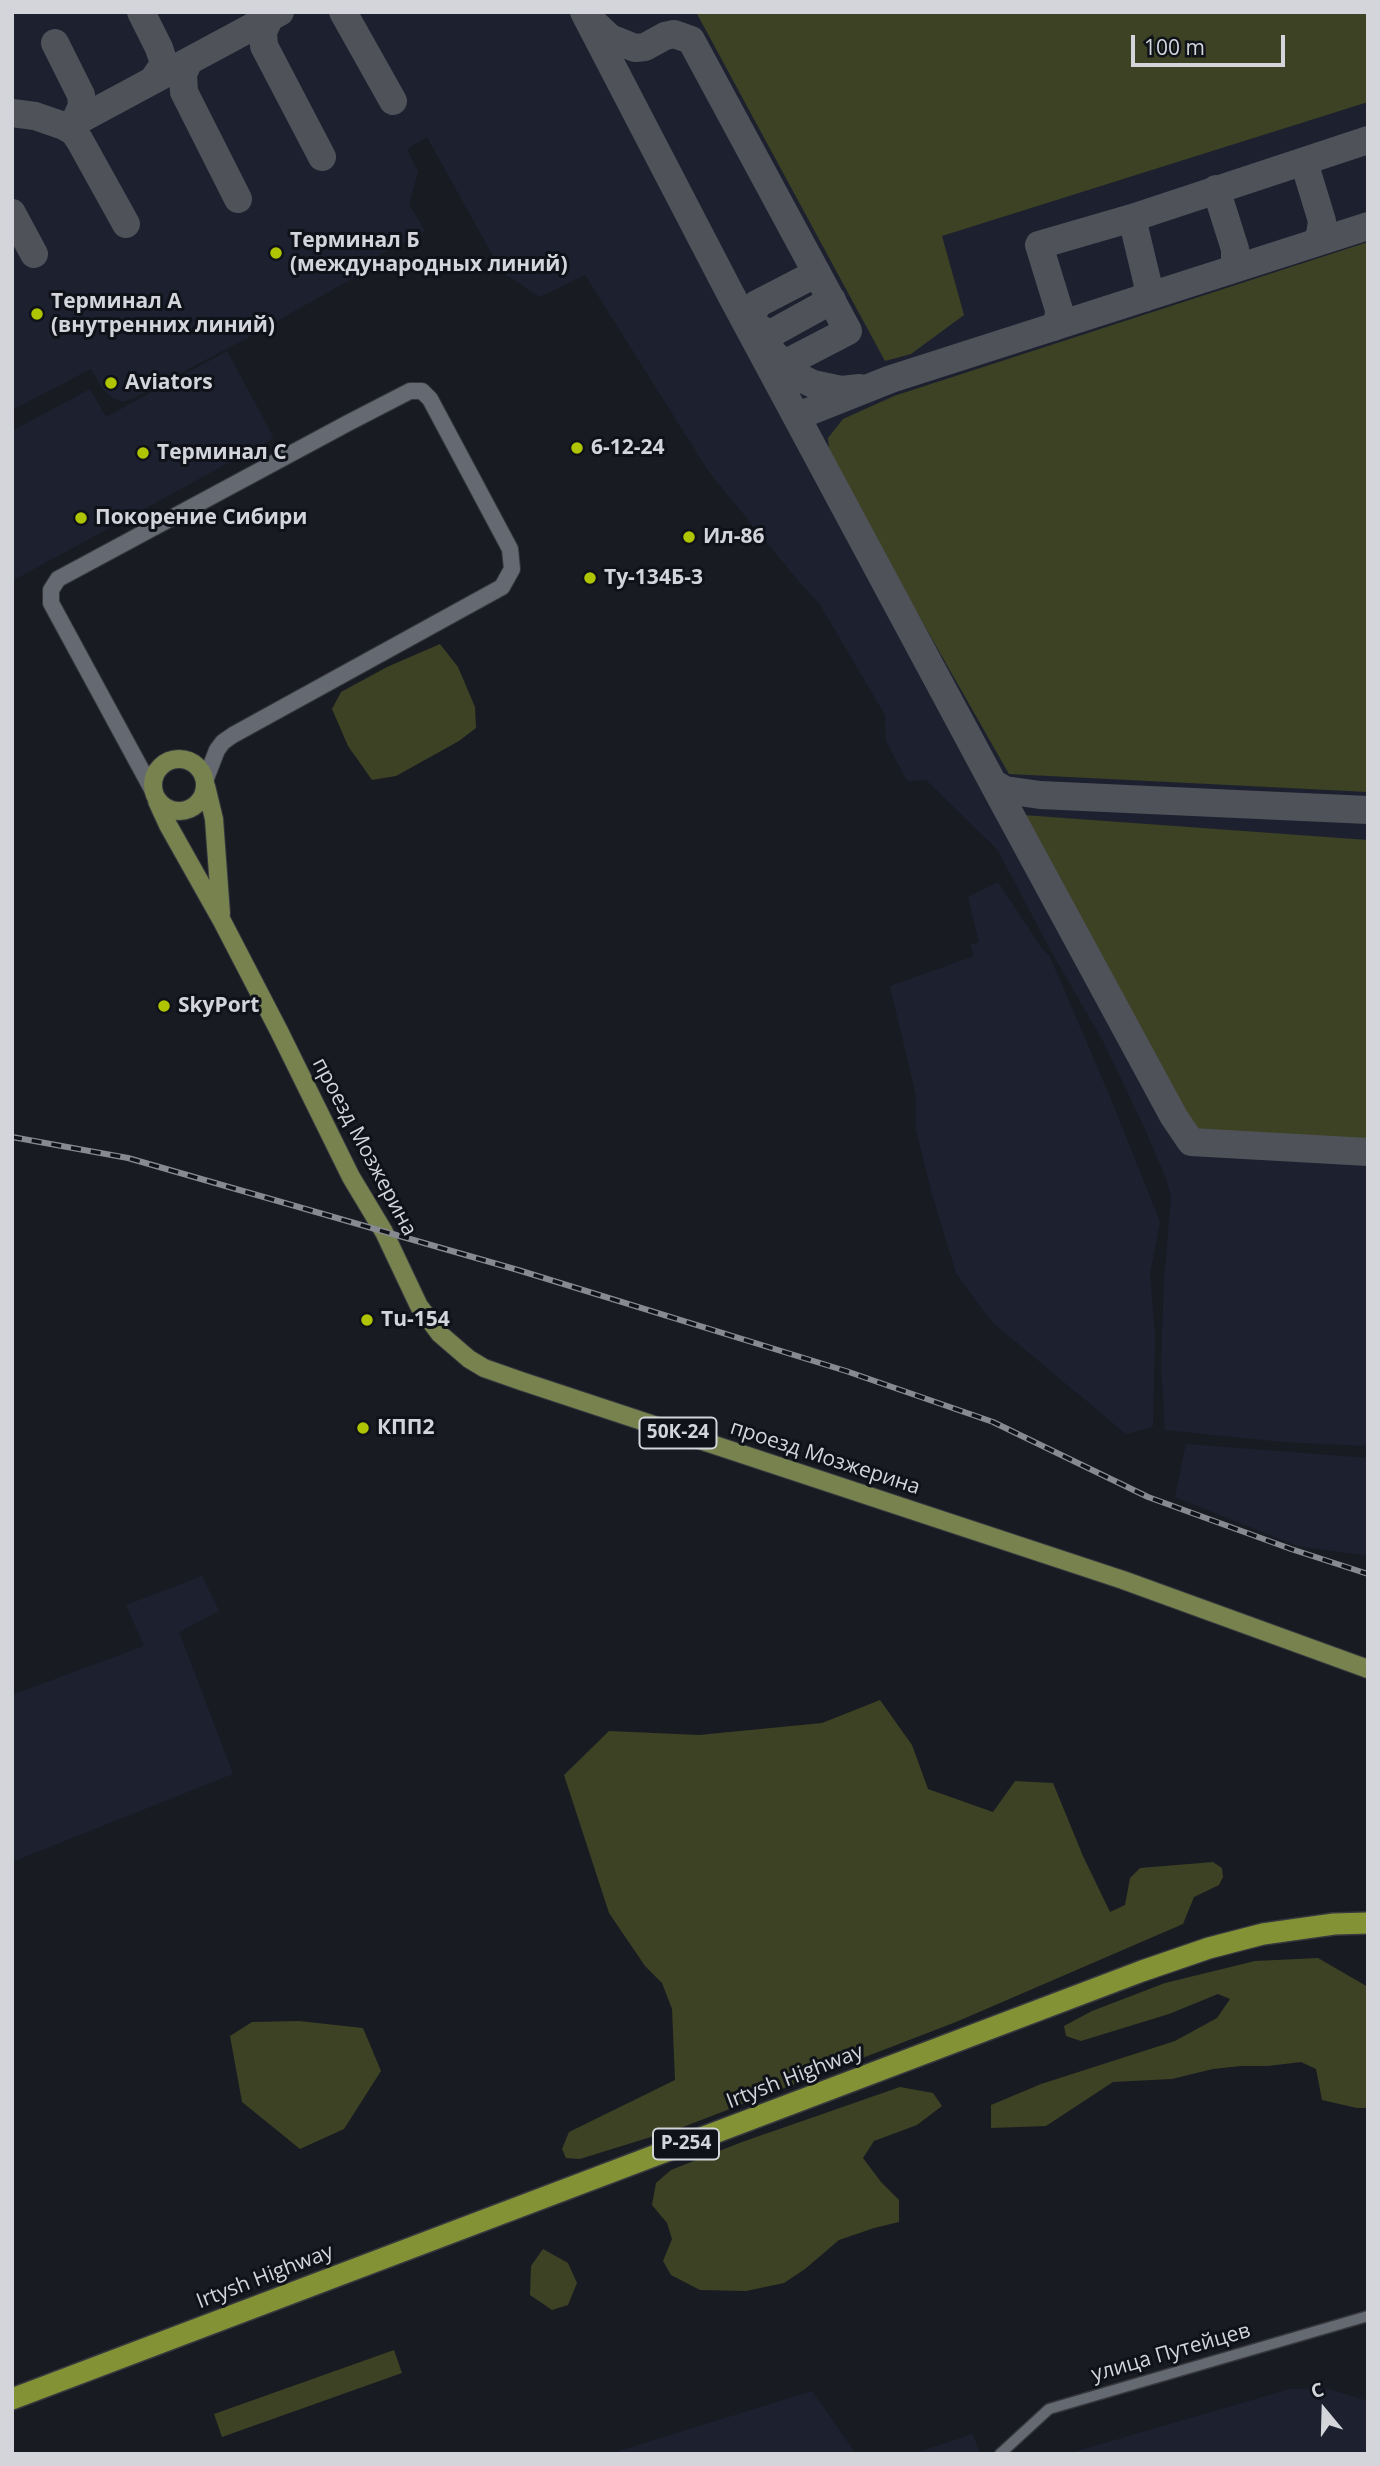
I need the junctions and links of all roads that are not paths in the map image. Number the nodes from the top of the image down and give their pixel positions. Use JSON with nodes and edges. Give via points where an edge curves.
{"nodes":[{"id":1,"x":205,"y":781,"type":"junction"},
{"id":2,"x":156,"y":797,"type":"junction"},
{"id":3,"x":222,"y":921,"type":"junction"},
{"id":4,"x":1368,"y":1669,"type":"edge"},
{"id":5,"x":1368,"y":1923,"type":"edge"},
{"id":6,"x":1368,"y":2316,"type":"edge"},
{"id":7,"x":12,"y":2399,"type":"edge"},
{"id":8,"x":1000,"y":2454,"type":"edge"}],
"edges":[{"from":1,"to":2,"type":"main road","via":[[202,798],[189,810],[172,811]]},
{"from":1,"to":2,"type":"main road","via":[[190,761],[173,759],[154,776]]},
{"from":1,"to":2,"type":"street","via":[[217,750],[233,734],[502,587],[512,569],[510,549],[422,391],[410,391],[58,579],[51,590],[51,603]]},
{"from":1,"to":3,"type":"main road","name":"проезд Мозжерина","via":[[214,819]]},
{"from":2,"to":3,"type":"main road","name":"проезд Мозжерина"},
{"from":3,"to":4,"type":"main road","name":"проезд Мозжерина","number":"50К-24","via":[[419,1306],[440,1334],[469,1359],[521,1381],[1124,1580]]},
{"from":5,"to":7,"type":"highway","name":"Irtysh Highway","number":"Р-254","via":[[1263,1934],[1153,1967]]},
{"from":6,"to":8,"type":"street","name":"улица Путейцев","via":[[1049,2409]]}]}
